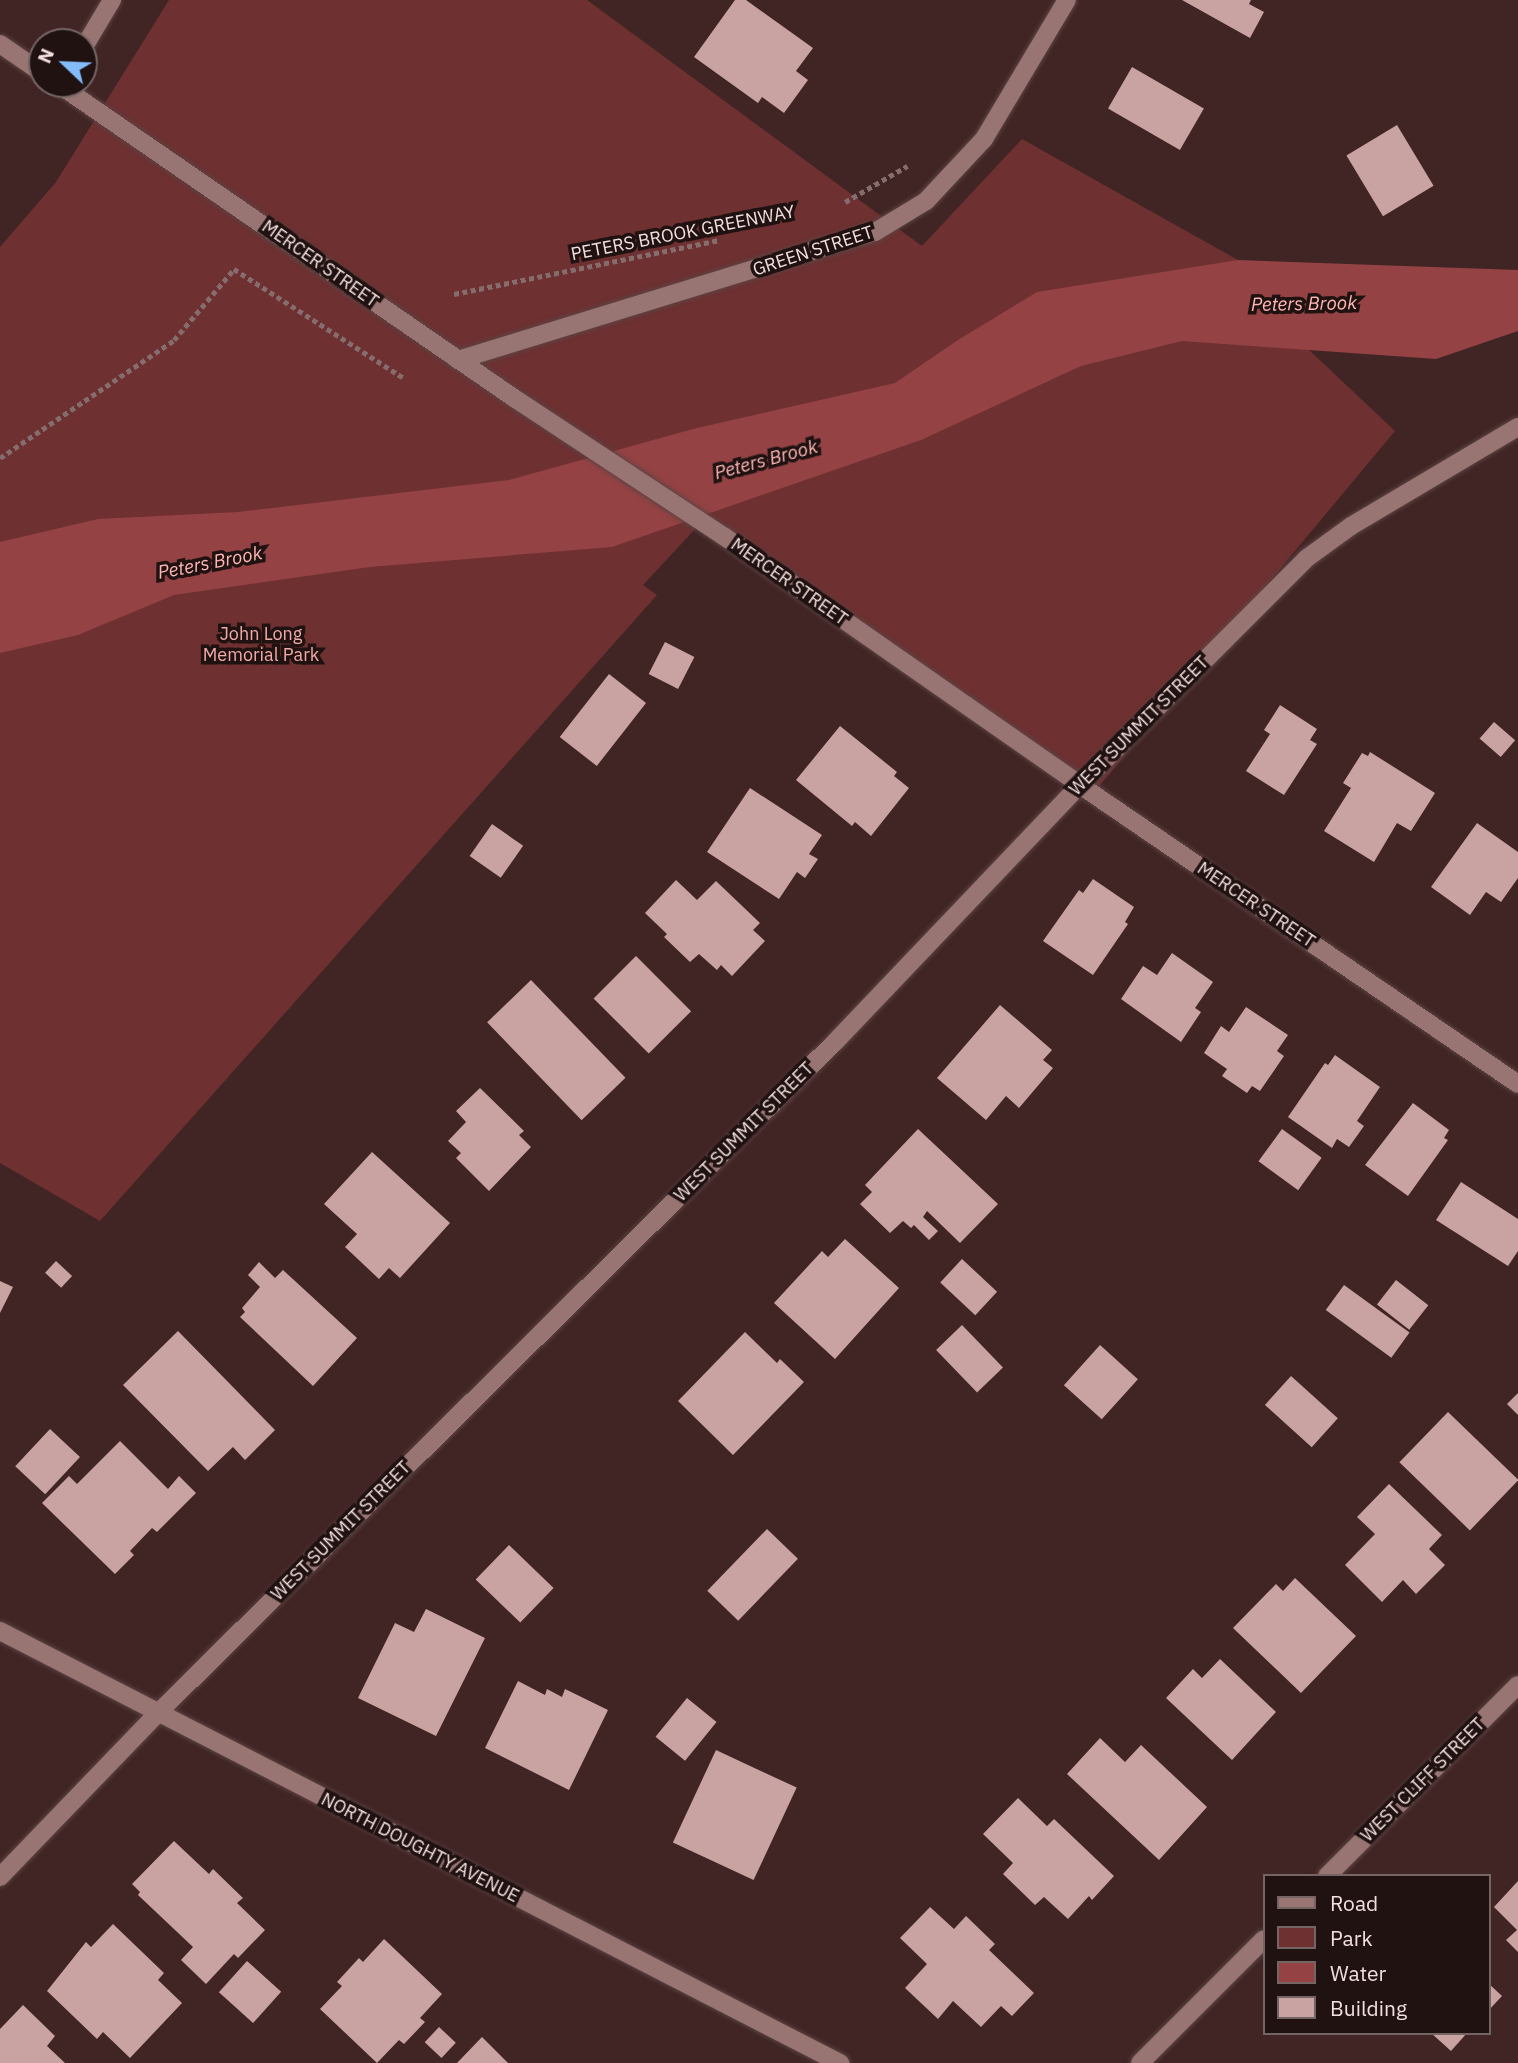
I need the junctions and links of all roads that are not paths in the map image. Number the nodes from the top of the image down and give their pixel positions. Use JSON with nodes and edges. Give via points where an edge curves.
{"nodes":[{"id":1,"x":112,"y":0,"type":"edge"},
{"id":2,"x":1067,"y":0,"type":"edge"},
{"id":3,"x":95,"y":28,"type":"edge"},
{"id":4,"x":0,"y":44,"type":"edge"},
{"id":5,"x":28,"y":63,"type":"edge"},
{"id":6,"x":80,"y":98,"type":"edge"},
{"id":7,"x":458,"y":360,"type":"junction"},
{"id":8,"x":1518,"y":427,"type":"edge"},
{"id":9,"x":1080,"y":785,"type":"junction"},
{"id":10,"x":1518,"y":1084,"type":"edge"},
{"id":11,"x":0,"y":1631,"type":"edge"},
{"id":12,"x":1518,"y":1685,"type":"edge"},
{"id":13,"x":157,"y":1714,"type":"junction"},
{"id":14,"x":1329,"y":1874,"type":"edge"},
{"id":15,"x":0,"y":1877,"type":"edge"},
{"id":16,"x":1262,"y":1941,"type":"edge"},
{"id":17,"x":840,"y":2063,"type":"edge"},
{"id":18,"x":1140,"y":2063,"type":"edge"}],
"edges":[{"from":1,"to":3,"type":"street"},
{"from":2,"to":7,"type":"street","name":"GREEN STREET","via":[[984,139],[926,201],[875,232]]},
{"from":4,"to":5,"type":"street"},
{"from":6,"to":7,"type":"street","name":"MERCER STREET"},
{"from":7,"to":9,"type":"street","name":"MERCER STREET","via":[[725,537]]},
{"from":8,"to":9,"type":"street","name":"WEST SUMMIT STREET","via":[[1351,526],[1307,558]]},
{"from":9,"to":10,"type":"street","name":"MERCER STREET"},
{"from":9,"to":13,"type":"street","name":"WEST SUMMIT STREET","via":[[836,1041]]},
{"from":11,"to":13,"type":"street","name":"NORTH DOUGHTY AVENUE"},
{"from":12,"to":14,"type":"street","name":"WEST CLIFF STREET"},
{"from":13,"to":15,"type":"street","name":"WEST SUMMIT STREET"},
{"from":13,"to":17,"type":"street","name":"NORTH DOUGHTY AVENUE"},
{"from":16,"to":18,"type":"street"}]}
